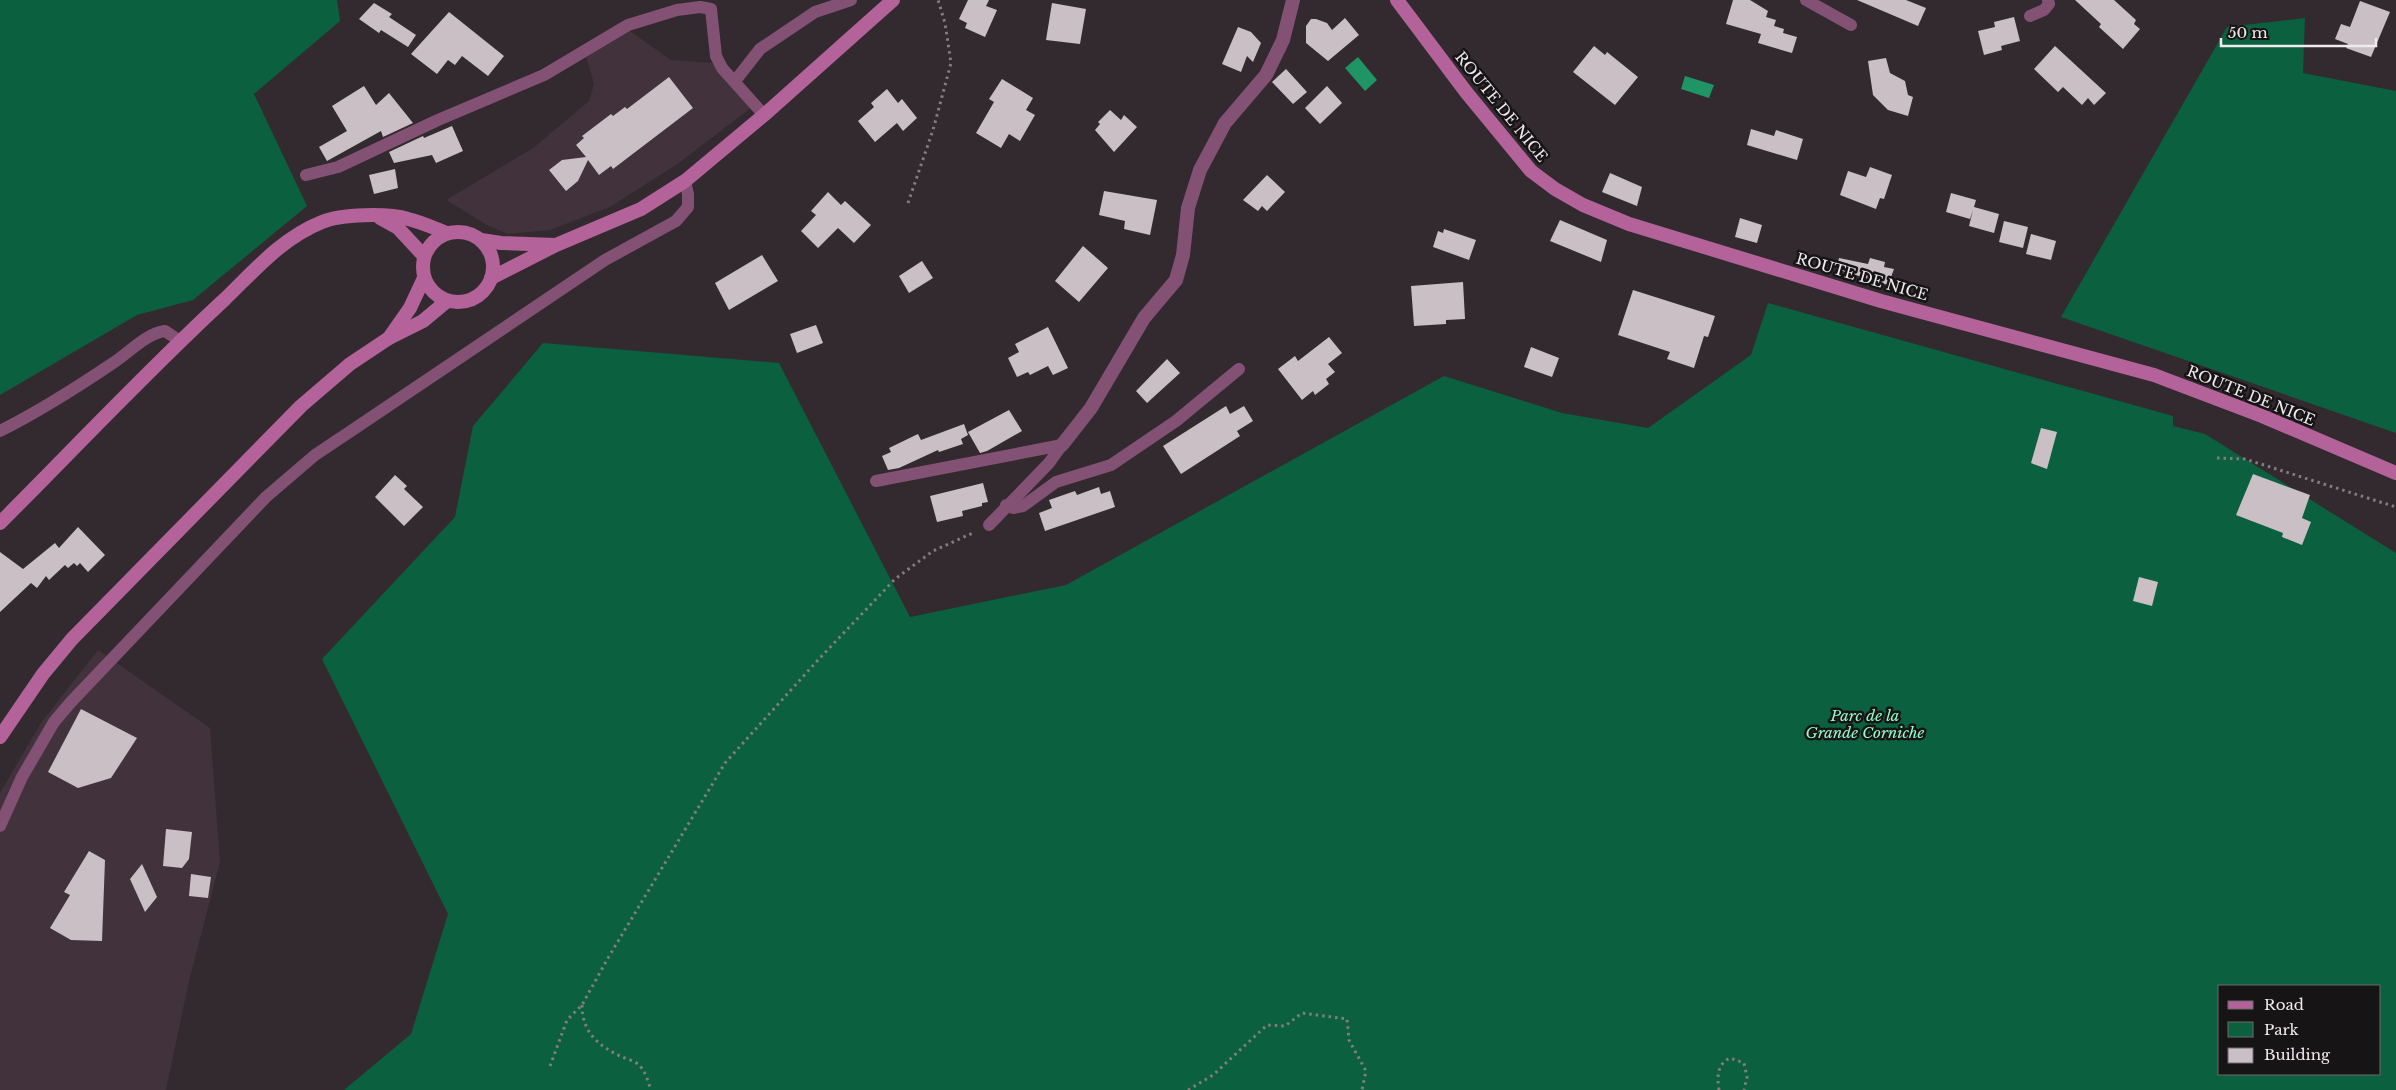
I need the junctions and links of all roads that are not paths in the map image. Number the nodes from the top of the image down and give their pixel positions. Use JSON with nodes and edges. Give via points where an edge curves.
{"nodes":[{"id":1,"x":851,"y":0,"type":"edge"},
{"id":2,"x":1293,"y":0,"type":"edge"},
{"id":3,"x":1397,"y":0,"type":"edge"},
{"id":4,"x":1806,"y":0,"type":"edge"},
{"id":5,"x":2048,"y":0,"type":"edge"},
{"id":6,"x":888,"y":1,"type":"edge"},
{"id":7,"x":711,"y":5,"type":"edge"},
{"id":8,"x":2030,"y":16,"type":"dead end"},
{"id":9,"x":1850,"y":25,"type":"dead end"},
{"id":10,"x":735,"y":81,"type":"junction"},
{"id":11,"x":764,"y":115,"type":"junction"},
{"id":12,"x":306,"y":175,"type":"dead end"},
{"id":13,"x":685,"y":181,"type":"junction"},
{"id":14,"x":377,"y":217,"type":"junction"},
{"id":15,"x":447,"y":233,"type":"junction"},
{"id":16,"x":481,"y":240,"type":"junction"},
{"id":17,"x":556,"y":244,"type":"junction"},
{"id":18,"x":424,"y":256,"type":"junction"},
{"id":19,"x":424,"y":278,"type":"junction"},
{"id":20,"x":491,"y":278,"type":"junction"},
{"id":21,"x":447,"y":301,"type":"junction"},
{"id":22,"x":389,"y":338,"type":"junction"},
{"id":23,"x":180,"y":341,"type":"junction"},
{"id":24,"x":1239,"y":369,"type":"dead end"},
{"id":25,"x":0,"y":431,"type":"edge"},
{"id":26,"x":1062,"y":445,"type":"junction"},
{"id":27,"x":2396,"y":473,"type":"edge"},
{"id":28,"x":876,"y":481,"type":"dead end"},
{"id":29,"x":1006,"y":505,"type":"junction"},
{"id":30,"x":0,"y":523,"type":"edge"},
{"id":31,"x":988,"y":525,"type":"road end"},
{"id":32,"x":0,"y":737,"type":"edge"},
{"id":33,"x":0,"y":826,"type":"edge"}],
"edges":[{"from":1,"to":10,"type":"lane","via":[[815,12],[760,49]]},
{"from":2,"to":26,"type":"street","via":[[1283,40],[1266,75],[1225,123],[1200,170],[1188,208],[1176,280],[1144,318],[1091,408]]},
{"from":3,"to":27,"type":"main road","name":"ROUTE DE NICE","via":[[1526,166],[1555,190],[1582,205],[1629,224],[1881,301],[2154,375],[2262,416]]},
{"from":4,"to":9,"type":"lane"},
{"from":5,"to":8,"type":"lane","via":[[2044,10]]},
{"from":6,"to":11,"type":"main road"},
{"from":7,"to":10,"type":"lane","via":[[716,56]]},
{"from":7,"to":12,"type":"lane","via":[[677,10],[628,25],[544,75],[338,167]]},
{"from":10,"to":11,"type":"lane"},
{"from":11,"to":13,"type":"main road"},
{"from":13,"to":17,"type":"main road","via":[[641,209]]},
{"from":13,"to":33,"type":"lane","via":[[688,208],[676,221],[605,260],[348,433],[266,497],[54,722],[22,777]]},
{"from":14,"to":15,"type":"main road","via":[[408,218]]},
{"from":14,"to":18,"type":"main road","via":[[398,228]]},
{"from":14,"to":23,"type":"main road","via":[[324,221],[298,233],[268,256]]},
{"from":15,"to":16,"type":"main road","via":[[459,231]]},
{"from":15,"to":18,"type":"main road","via":[[437,238]]},
{"from":16,"to":17,"type":"main road"},
{"from":16,"to":20,"type":"main road","via":[[492,257]]},
{"from":17,"to":20,"type":"main road"},
{"from":18,"to":19,"type":"main road"},
{"from":19,"to":21,"type":"main road","via":[[429,288]]},
{"from":19,"to":22,"type":"main road","via":[[410,308]]},
{"from":20,"to":21,"type":"main road","via":[[479,295],[464,301]]},
{"from":21,"to":22,"type":"main road","via":[[423,321]]},
{"from":22,"to":32,"type":"main road","via":[[350,364],[301,406],[72,638]]},
{"from":23,"to":25,"type":"lane","via":[[165,331],[152,333],[135,349],[43,409]]},
{"from":23,"to":30,"type":"main road"},
{"from":24,"to":29,"type":"lane","via":[[1176,422],[1111,465],[1056,482],[1022,506],[1012,508]]},
{"from":26,"to":28,"type":"lane"},
{"from":26,"to":29,"type":"lane","via":[[1049,463]]},
{"from":29,"to":31,"type":"lane"}]}
